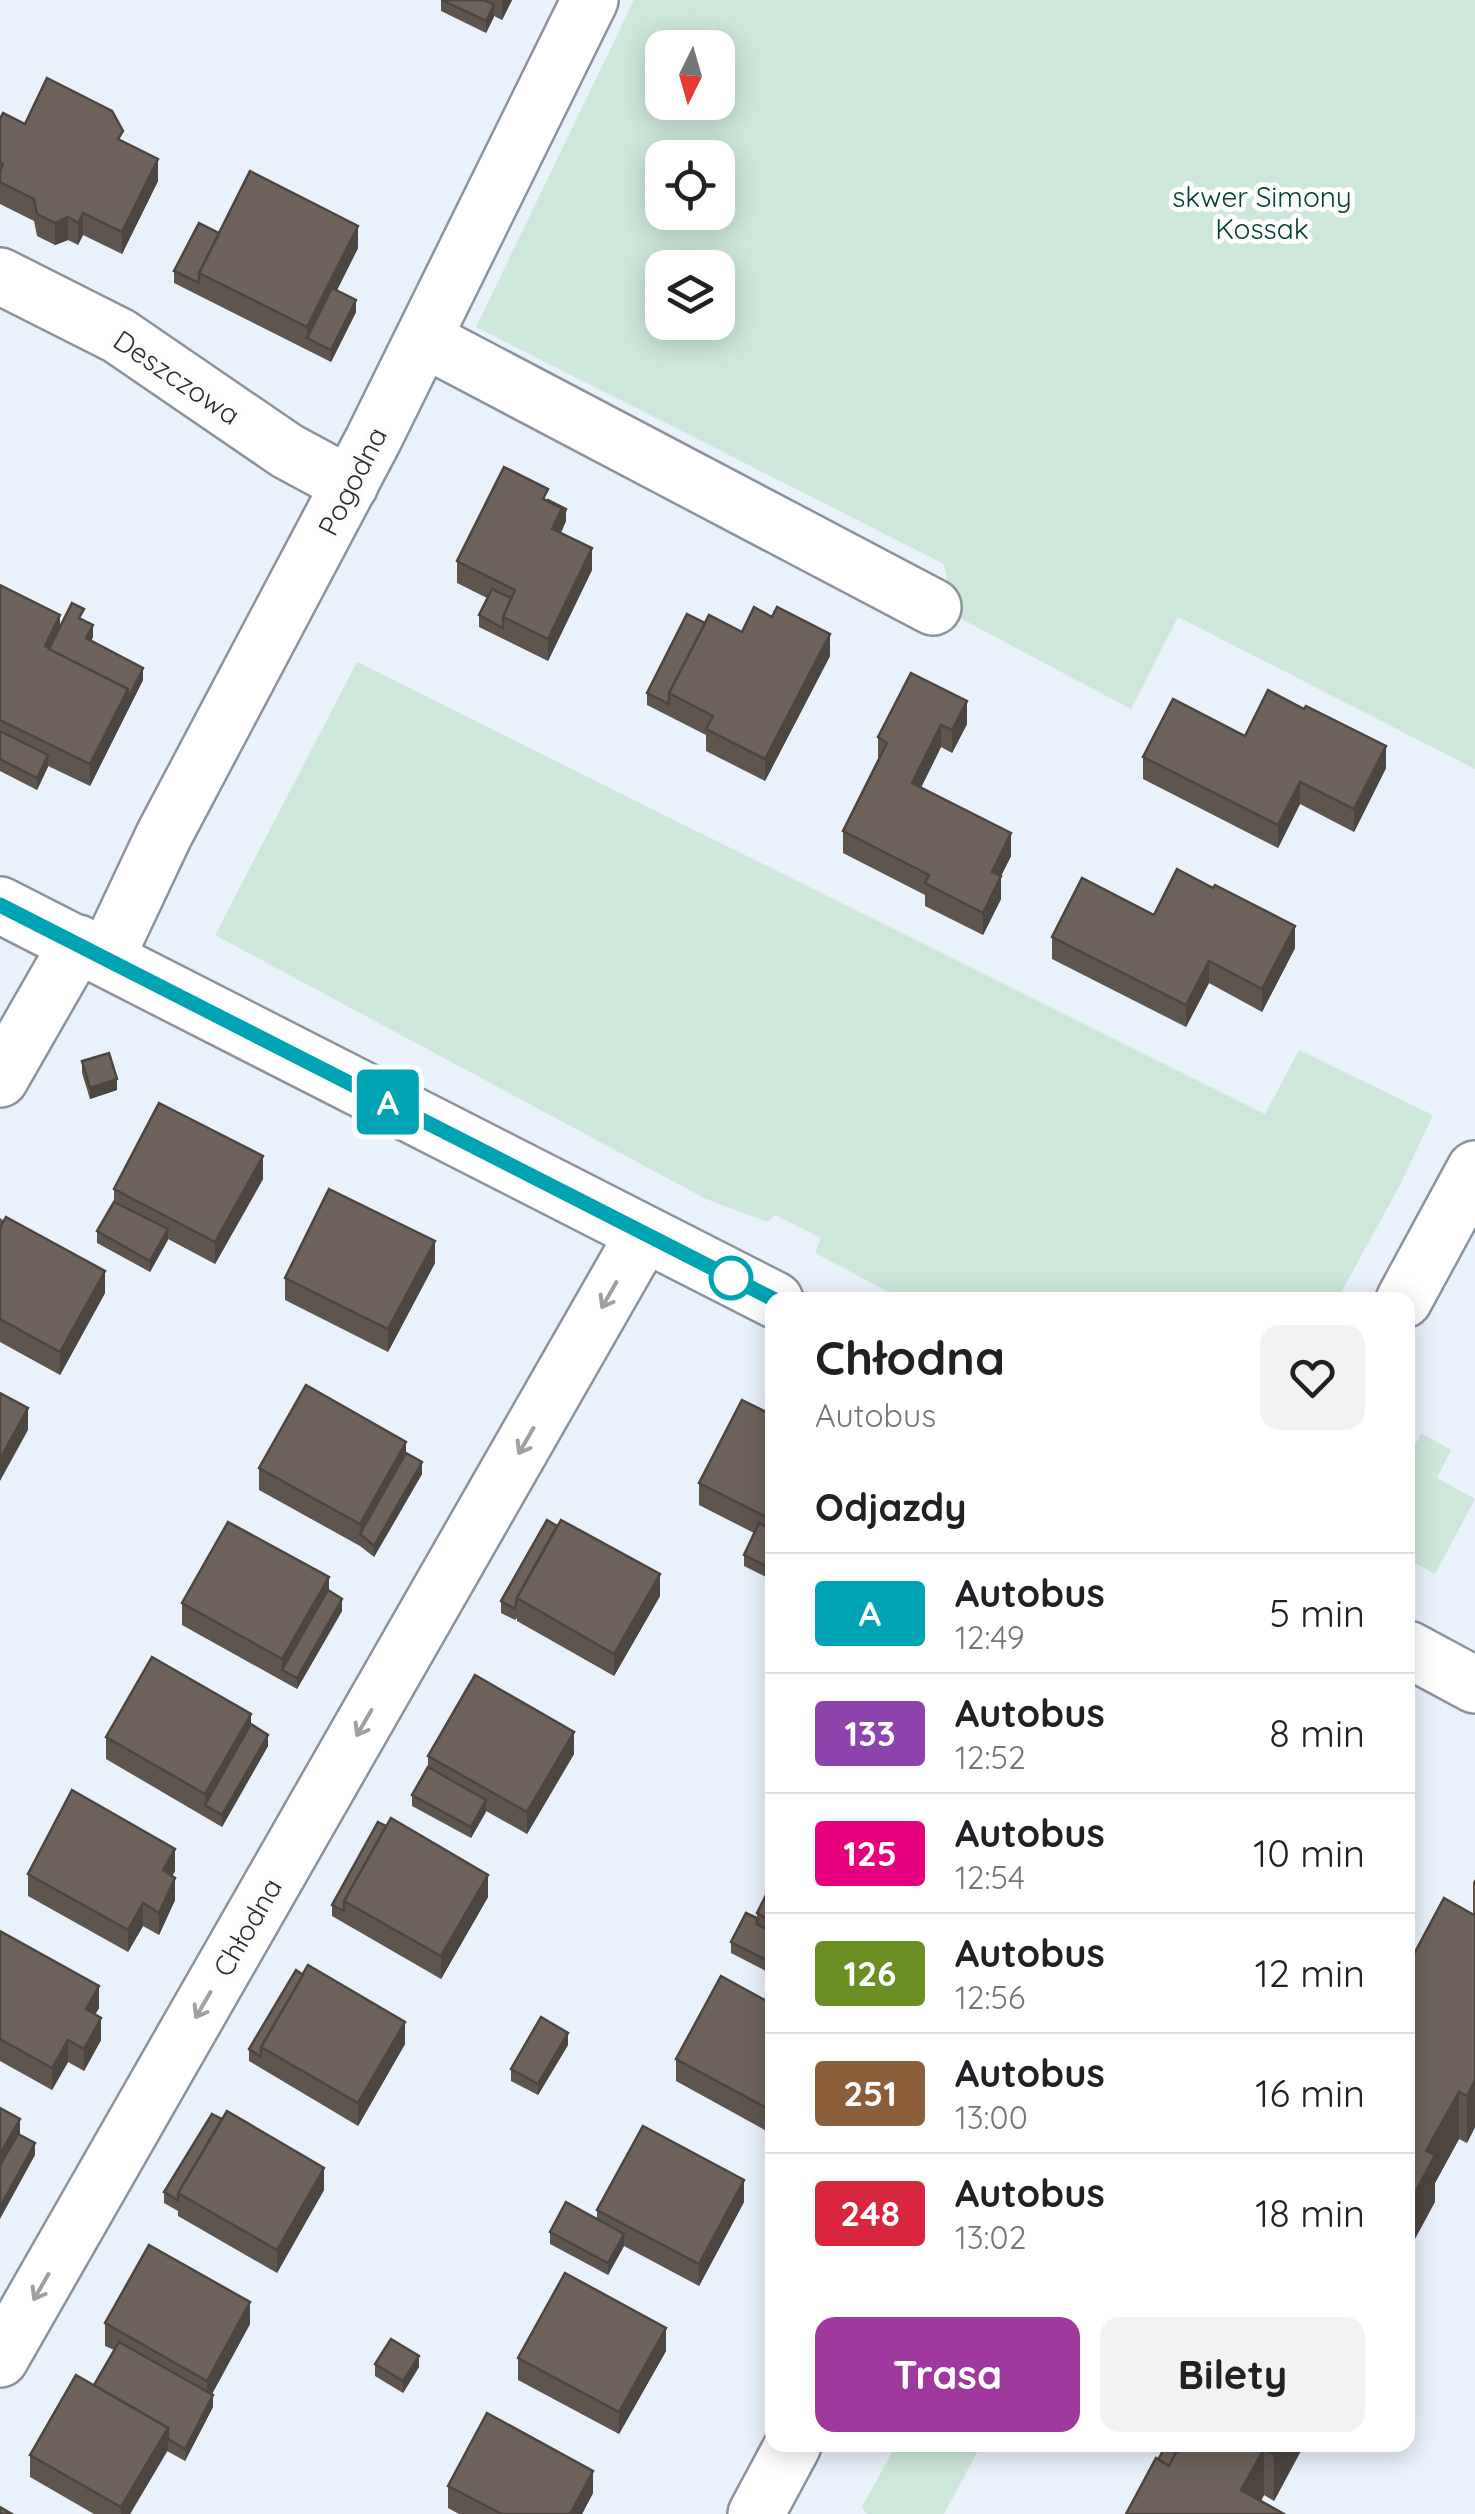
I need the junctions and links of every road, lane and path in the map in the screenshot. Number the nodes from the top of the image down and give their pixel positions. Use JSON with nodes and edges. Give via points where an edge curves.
{"nodes":[{"id":1,"x":590,"y":0,"type":"edge"},
{"id":2,"x":0,"y":276,"type":"edge"},
{"id":3,"x":424,"y":340,"type":"junction"},
{"id":4,"x":350,"y":485,"type":"junction"},
{"id":5,"x":933,"y":607,"type":"dead end"},
{"id":6,"x":0,"y":905,"type":"edge"},
{"id":7,"x":92,"y":950,"type":"junction"},
{"id":8,"x":0,"y":1079,"type":"edge"},
{"id":9,"x":1475,"y":1169,"type":"edge"},
{"id":10,"x":644,"y":1234,"type":"junction"},
{"id":11,"x":1408,"y":1292,"type":"edge"},
{"id":12,"x":765,"y":1295,"type":"edge"},
{"id":13,"x":1415,"y":1653,"type":"edge"},
{"id":14,"x":1475,"y":1686,"type":"edge"},
{"id":15,"x":0,"y":2359,"type":"edge"},
{"id":16,"x":789,"y":2452,"type":"edge"},
{"id":17,"x":756,"y":2514,"type":"edge"}],
"edges":[{"from":1,"to":3,"type":"street","name":"Pogodna"},
{"from":2,"to":4,"type":"street","name":"Deszczowa","via":[[119,336],[286,451]]},
{"from":3,"to":4,"type":"street","name":"Pogodna"},
{"from":3,"to":5,"type":"street"},
{"from":4,"to":7,"type":"street","name":"Pogodna","via":[[164,834]]},
{"from":6,"to":7,"type":"street"},
{"from":7,"to":8,"type":"street","name":"Pogodna"},
{"from":7,"to":10,"type":"street"},
{"from":9,"to":11,"type":"street"},
{"from":10,"to":12,"type":"street"},
{"from":10,"to":15,"type":"street","name":"Chłodna","one_way":true},
{"from":13,"to":14,"type":"street"},
{"from":16,"to":17,"type":"street"}]}
